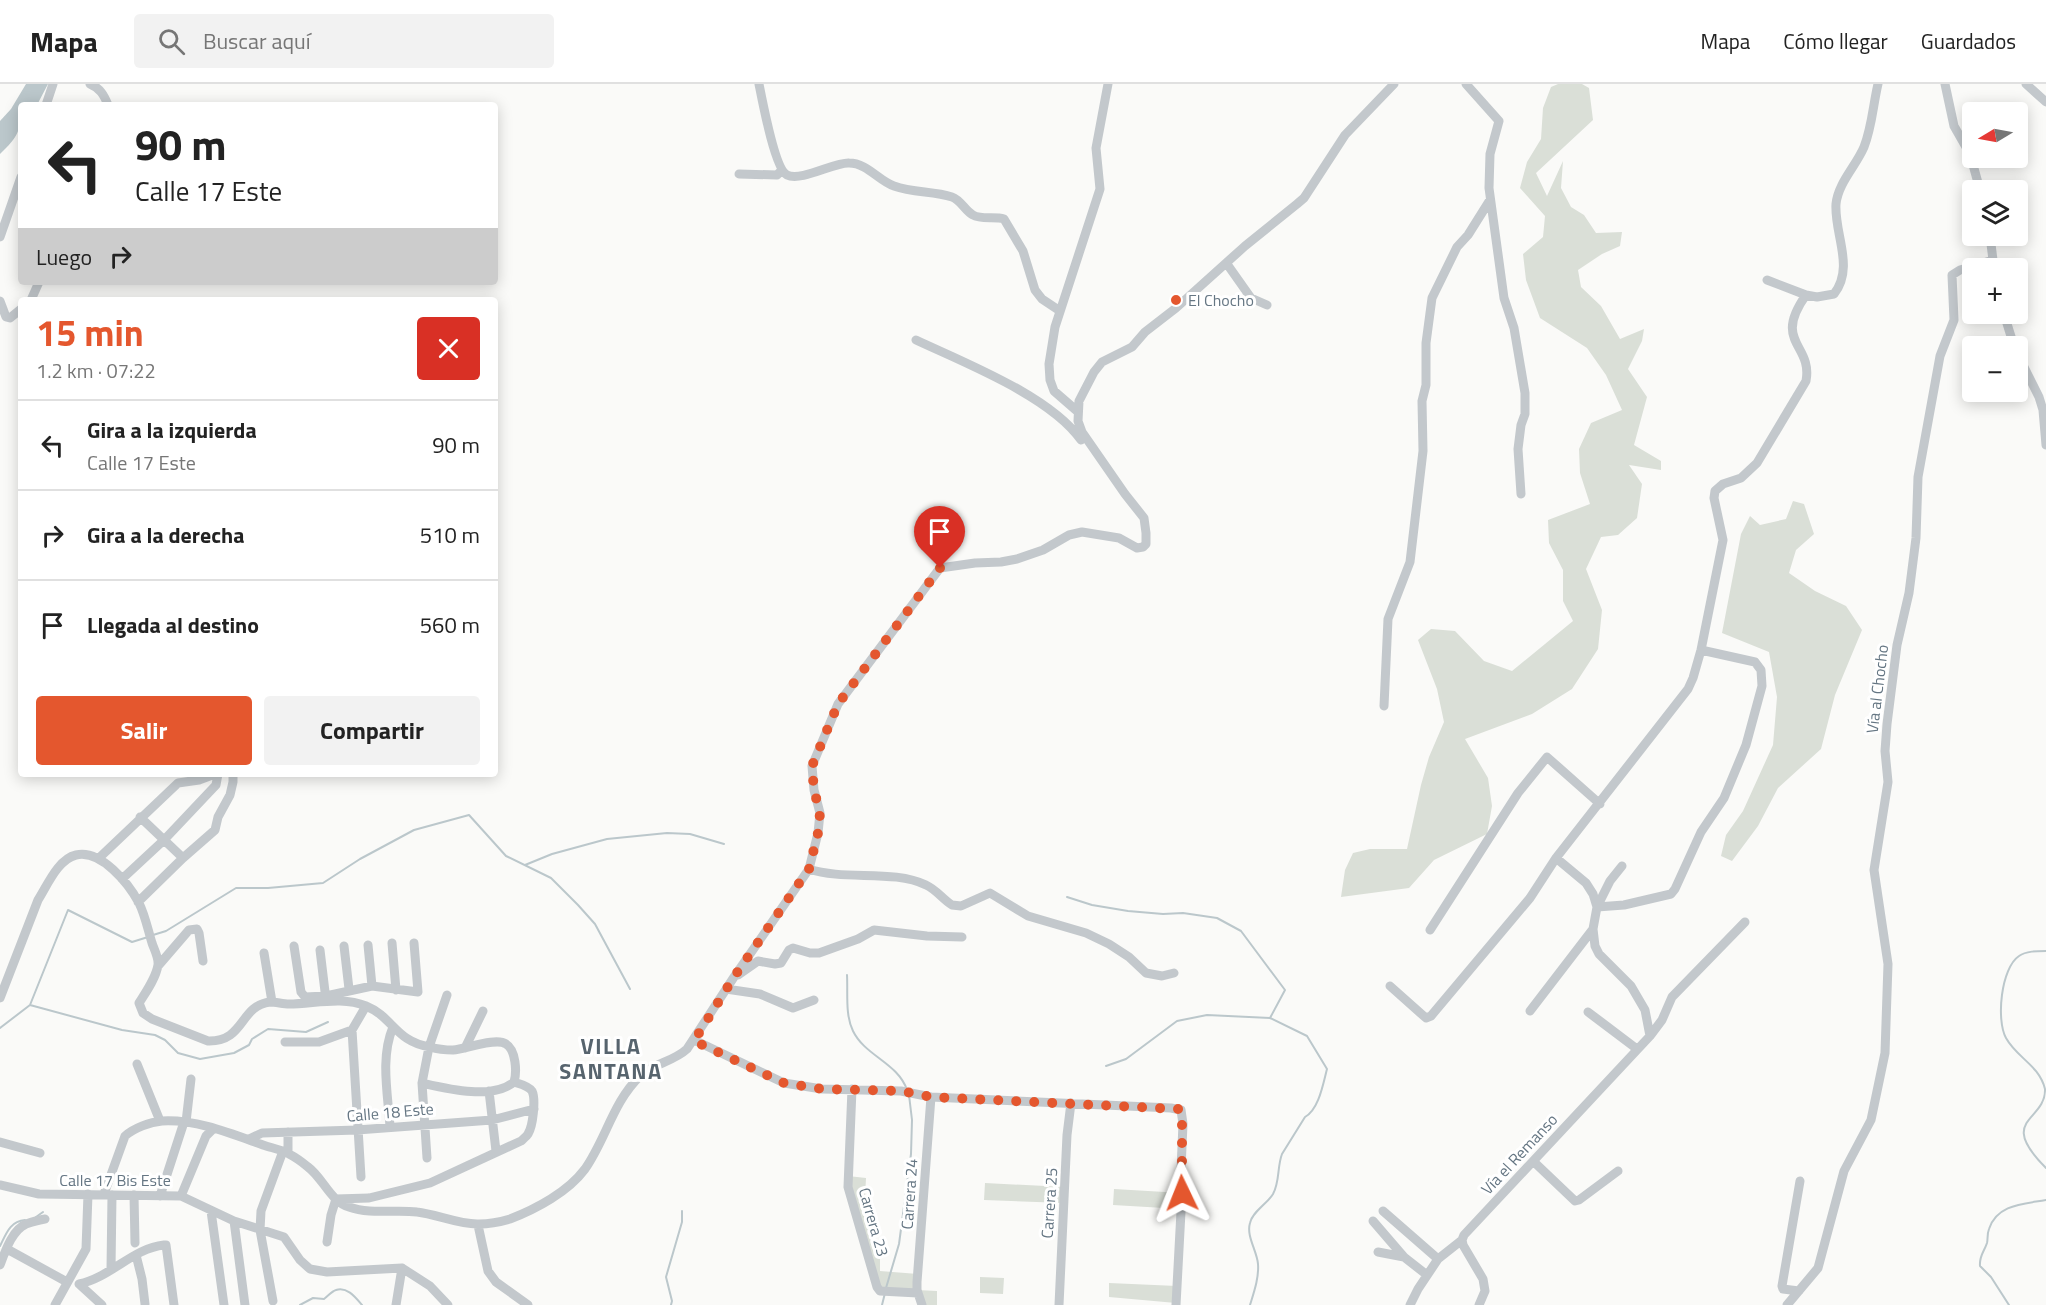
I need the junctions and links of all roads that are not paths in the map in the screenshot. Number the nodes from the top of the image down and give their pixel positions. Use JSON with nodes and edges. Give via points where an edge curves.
{"nodes":[{"id":1,"x":53,"y":84,"type":"edge"},
{"id":2,"x":90,"y":84,"type":"edge"},
{"id":3,"x":759,"y":84,"type":"edge"},
{"id":4,"x":1108,"y":84,"type":"edge"},
{"id":5,"x":1394,"y":84,"type":"edge"},
{"id":6,"x":1466,"y":84,"type":"edge"},
{"id":7,"x":1878,"y":84,"type":"edge"},
{"id":8,"x":1945,"y":84,"type":"edge"},
{"id":9,"x":2026,"y":84,"type":"edge"},
{"id":10,"x":47,"y":102,"type":"edge"},
{"id":11,"x":107,"y":102,"type":"edge"},
{"id":12,"x":2046,"y":102,"type":"edge"},
{"id":13,"x":782,"y":170,"type":"junction"},
{"id":14,"x":739,"y":174,"type":"dead end"},
{"id":15,"x":1977,"y":180,"type":"edge"},
{"id":16,"x":18,"y":186,"type":"edge"},
{"id":17,"x":1490,"y":200,"type":"junction"},
{"id":18,"x":0,"y":237,"type":"edge"},
{"id":19,"x":1227,"y":264,"type":"junction"},
{"id":20,"x":1962,"y":270,"type":"edge"},
{"id":21,"x":1767,"y":280,"type":"dead end"},
{"id":22,"x":1806,"y":295,"type":"junction"},
{"id":23,"x":0,"y":301,"type":"edge"},
{"id":24,"x":1267,"y":305,"type":"dead end"},
{"id":25,"x":18,"y":311,"type":"edge"},
{"id":26,"x":1060,"y":311,"type":"junction"},
{"id":27,"x":916,"y":340,"type":"dead end"},
{"id":28,"x":2028,"y":376,"type":"edge"},
{"id":29,"x":1077,"y":411,"type":"junction"},
{"id":30,"x":1090,"y":443,"type":"junction"},
{"id":31,"x":2046,"y":445,"type":"edge"},
{"id":32,"x":1521,"y":494,"type":"dead end"},
{"id":33,"x":1701,"y":650,"type":"junction"},
{"id":34,"x":1384,"y":706,"type":"dead end"},
{"id":35,"x":208,"y":777,"type":"edge"},
{"id":36,"x":216,"y":777,"type":"edge"},
{"id":37,"x":233,"y":777,"type":"edge"},
{"id":38,"x":1600,"y":804,"type":"junction"},
{"id":39,"x":141,"y":818,"type":"junction"},
{"id":40,"x":164,"y":840,"type":"junction"},
{"id":41,"x":99,"y":858,"type":"junction"},
{"id":42,"x":183,"y":858,"type":"junction"},
{"id":43,"x":1556,"y":858,"type":"junction"},
{"id":44,"x":1622,"y":866,"type":"dead end"},
{"id":45,"x":809,"y":869,"type":"junction"},
{"id":46,"x":122,"y":879,"type":"junction"},
{"id":47,"x":138,"y":902,"type":"junction"},
{"id":48,"x":1597,"y":907,"type":"junction"},
{"id":49,"x":1745,"y":922,"type":"dead end"},
{"id":50,"x":1593,"y":929,"type":"junction"},
{"id":51,"x":1430,"y":930,"type":"dead end"},
{"id":52,"x":962,"y":938,"type":"dead end"},
{"id":53,"x":392,"y":943,"type":"dead end"},
{"id":54,"x":414,"y":943,"type":"dead end"},
{"id":55,"x":368,"y":945,"type":"dead end"},
{"id":56,"x":294,"y":946,"type":"dead end"},
{"id":57,"x":344,"y":946,"type":"dead end"},
{"id":58,"x":320,"y":950,"type":"dead end"},
{"id":59,"x":264,"y":953,"type":"dead end"},
{"id":60,"x":203,"y":961,"type":"dead end"},
{"id":61,"x":158,"y":966,"type":"junction"},
{"id":62,"x":1174,"y":974,"type":"dead end"},
{"id":63,"x":734,"y":977,"type":"junction"},
{"id":64,"x":372,"y":986,"type":"junction"},
{"id":65,"x":1390,"y":986,"type":"dead end"},
{"id":66,"x":349,"y":989,"type":"junction"},
{"id":67,"x":726,"y":989,"type":"junction"},
{"id":68,"x":396,"y":990,"type":"junction"},
{"id":69,"x":447,"y":995,"type":"dead end"},
{"id":70,"x":0,"y":998,"type":"edge"},
{"id":71,"x":326,"y":999,"type":"junction"},
{"id":72,"x":814,"y":1000,"type":"dead end"},
{"id":73,"x":272,"y":1002,"type":"junction"},
{"id":74,"x":366,"y":1006,"type":"junction"},
{"id":75,"x":483,"y":1011,"type":"dead end"},
{"id":76,"x":1530,"y":1011,"type":"dead end"},
{"id":77,"x":1588,"y":1012,"type":"dead end"},
{"id":78,"x":393,"y":1027,"type":"junction"},
{"id":79,"x":352,"y":1030,"type":"junction"},
{"id":80,"x":1650,"y":1036,"type":"junction"},
{"id":81,"x":694,"y":1041,"type":"junction"},
{"id":82,"x":285,"y":1042,"type":"dead end"},
{"id":83,"x":429,"y":1047,"type":"junction"},
{"id":84,"x":465,"y":1048,"type":"junction"},
{"id":85,"x":1637,"y":1049,"type":"junction"},
{"id":86,"x":137,"y":1064,"type":"dead end"},
{"id":87,"x":190,"y":1079,"type":"dead end"},
{"id":88,"x":514,"y":1082,"type":"junction"},
{"id":89,"x":422,"y":1083,"type":"junction"},
{"id":90,"x":852,"y":1089,"type":"junction"},
{"id":91,"x":489,"y":1091,"type":"junction"},
{"id":92,"x":931,"y":1097,"type":"junction"},
{"id":93,"x":1071,"y":1103,"type":"junction"},
{"id":94,"x":534,"y":1109,"type":"junction"},
{"id":95,"x":492,"y":1120,"type":"junction"},
{"id":96,"x":160,"y":1121,"type":"junction"},
{"id":97,"x":185,"y":1122,"type":"junction"},
{"id":98,"x":425,"y":1124,"type":"junction"},
{"id":99,"x":390,"y":1127,"type":"junction"},
{"id":100,"x":213,"y":1129,"type":"junction"},
{"id":101,"x":357,"y":1130,"type":"junction"},
{"id":102,"x":288,"y":1131,"type":"junction"},
{"id":103,"x":249,"y":1139,"type":"junction"},
{"id":104,"x":0,"y":1142,"type":"edge"},
{"id":105,"x":285,"y":1152,"type":"junction"},
{"id":106,"x":496,"y":1152,"type":"junction"},
{"id":107,"x":40,"y":1154,"type":"dead end"},
{"id":108,"x":427,"y":1158,"type":"dead end"},
{"id":109,"x":1533,"y":1161,"type":"junction"},
{"id":110,"x":1618,"y":1171,"type":"dead end"},
{"id":111,"x":361,"y":1177,"type":"dead end"},
{"id":112,"x":1800,"y":1181,"type":"dead end"},
{"id":113,"x":0,"y":1185,"type":"edge"},
{"id":114,"x":88,"y":1194,"type":"junction"},
{"id":115,"x":108,"y":1195,"type":"junction"},
{"id":116,"x":134,"y":1195,"type":"junction"},
{"id":117,"x":160,"y":1196,"type":"junction"},
{"id":118,"x":181,"y":1196,"type":"junction"},
{"id":119,"x":336,"y":1199,"type":"junction"},
{"id":120,"x":211,"y":1211,"type":"junction"},
{"id":121,"x":1383,"y":1211,"type":"dead end"},
{"id":122,"x":45,"y":1219,"type":"dead end"},
{"id":123,"x":234,"y":1221,"type":"junction"},
{"id":124,"x":1373,"y":1221,"type":"dead end"},
{"id":125,"x":478,"y":1225,"type":"junction"},
{"id":126,"x":260,"y":1230,"type":"junction"},
{"id":127,"x":1462,"y":1240,"type":"junction"},
{"id":128,"x":327,"y":1242,"type":"dead end"},
{"id":129,"x":135,"y":1243,"type":"dead end"},
{"id":130,"x":7,"y":1249,"type":"junction"},
{"id":131,"x":1378,"y":1252,"type":"dead end"},
{"id":132,"x":136,"y":1255,"type":"junction"},
{"id":133,"x":1404,"y":1257,"type":"junction"},
{"id":134,"x":1438,"y":1259,"type":"junction"},
{"id":135,"x":0,"y":1265,"type":"edge"},
{"id":136,"x":402,"y":1268,"type":"junction"},
{"id":137,"x":111,"y":1269,"type":"junction"},
{"id":138,"x":1427,"y":1275,"type":"junction"},
{"id":139,"x":67,"y":1282,"type":"junction"},
{"id":140,"x":1799,"y":1292,"type":"junction"},
{"id":141,"x":918,"y":1293,"type":"junction"},
{"id":142,"x":273,"y":1301,"type":"dead end"},
{"id":143,"x":439,"y":1301,"type":"edge"},
{"id":144,"x":145,"y":1304,"type":"edge"},
{"id":145,"x":55,"y":1305,"type":"edge"},
{"id":146,"x":102,"y":1305,"type":"edge"},
{"id":147,"x":174,"y":1305,"type":"edge"},
{"id":148,"x":224,"y":1305,"type":"edge"},
{"id":149,"x":245,"y":1305,"type":"edge"},
{"id":150,"x":396,"y":1305,"type":"edge"},
{"id":151,"x":448,"y":1305,"type":"edge"},
{"id":152,"x":528,"y":1305,"type":"edge"},
{"id":153,"x":922,"y":1305,"type":"edge"},
{"id":154,"x":1059,"y":1305,"type":"edge"},
{"id":155,"x":1176,"y":1305,"type":"edge"},
{"id":156,"x":1410,"y":1305,"type":"edge"},
{"id":157,"x":1479,"y":1305,"type":"edge"},
{"id":158,"x":1787,"y":1305,"type":"edge"}],
"edges":[{"from":1,"to":10,"type":"street"},
{"from":2,"to":11,"type":"street","via":[[96,86]]},
{"from":3,"to":13,"type":"street"},
{"from":4,"to":26,"type":"street","via":[[1096,148],[1100,189]]},
{"from":5,"to":19,"type":"street","via":[[1344,135],[1304,198]]},
{"from":6,"to":17,"type":"street","via":[[1498,118],[1490,154]]},
{"from":7,"to":22,"type":"street","via":[[1863,149],[1838,195],[1842,280],[1834,294]]},
{"from":8,"to":15,"type":"street","via":[[1953,126],[1970,154]]},
{"from":9,"to":12,"type":"street"},
{"from":13,"to":14,"type":"street","via":[[777,175]]},
{"from":13,"to":26,"type":"street","via":[[794,177],[849,162],[891,185],[954,197],[972,215],[1004,219],[1023,251],[1035,290]]},
{"from":16,"to":18,"type":"street"},
{"from":17,"to":32,"type":"street","via":[[1502,289],[1514,328],[1525,393],[1518,449]]},
{"from":17,"to":34,"type":"street","via":[[1457,247],[1432,298],[1422,401],[1422,462],[1410,562],[1388,619]]},
{"from":19,"to":24,"type":"street","via":[[1251,298]]},
{"from":19,"to":29,"type":"street","via":[[1132,347],[1102,362],[1083,391]]},
{"from":20,"to":140,"type":"street","name":"Vía al Chocho","via":[[1952,275],[1954,320],[1940,356],[1918,477],[1909,594],[1897,645],[1887,724],[1888,782],[1874,870],[1888,964],[1885,1053],[1871,1120],[1844,1171],[1818,1268]]},
{"from":21,"to":22,"type":"street"},
{"from":22,"to":33,"type":"street","via":[[1791,326],[1806,366],[1806,381],[1757,463],[1741,478],[1718,486],[1714,495],[1723,540]]},
{"from":23,"to":25,"type":"street","via":[[6,317]]},
{"from":26,"to":29,"type":"street","via":[[1054,327],[1050,380],[1054,391]]},
{"from":27,"to":30,"type":"street","via":[[1050,409],[1084,443]]},
{"from":28,"to":31,"type":"street","via":[[2041,404]]},
{"from":29,"to":30,"type":"street","via":[[1082,432]]},
{"from":30,"to":45,"type":"street","via":[[1140,511],[1146,525],[1146,544],[1137,548],[1119,538],[1082,532],[1017,559],[940,568],[838,704],[812,766],[820,813]]},
{"from":33,"to":38,"type":"street","via":[[1688,689]]},
{"from":33,"to":48,"type":"street","via":[[1755,662],[1761,670],[1762,686],[1742,756],[1675,890],[1624,905]]},
{"from":35,"to":39,"type":"street","via":[[178,783]]},
{"from":36,"to":40,"type":"street","via":[[216,785]]},
{"from":37,"to":42,"type":"street","via":[[215,830]]},
{"from":38,"to":43,"type":"street"},
{"from":38,"to":51,"type":"street","via":[[1547,758],[1518,793]]},
{"from":39,"to":40,"type":"street"},
{"from":39,"to":41,"type":"street"},
{"from":40,"to":42,"type":"street"},
{"from":40,"to":46,"type":"street"},
{"from":41,"to":46,"type":"street"},
{"from":41,"to":70,"type":"street","via":[[76,855],[65,861],[53,877],[38,900]]},
{"from":42,"to":47,"type":"street"},
{"from":43,"to":48,"type":"street","via":[[1586,883]]},
{"from":43,"to":65,"type":"street","via":[[1530,898],[1431,1016],[1426,1018]]},
{"from":44,"to":48,"type":"street"},
{"from":45,"to":62,"type":"street","via":[[924,883],[952,905],[961,906],[990,893],[1028,916],[1109,944],[1146,974]]},
{"from":45,"to":63,"type":"street"},
{"from":46,"to":47,"type":"street"},
{"from":47,"to":61,"type":"street"},
{"from":48,"to":50,"type":"street"},
{"from":49,"to":80,"type":"street","name":"Vía el Remanso","via":[[1672,997]]},
{"from":50,"to":76,"type":"street"},
{"from":50,"to":80,"type":"street","via":[[1599,954],[1631,986],[1645,1010]]},
{"from":52,"to":63,"type":"street","via":[[874,930],[819,952],[792,948],[781,963],[758,961]]},
{"from":53,"to":68,"type":"street"},
{"from":54,"to":68,"type":"street","via":[[418,990]]},
{"from":55,"to":64,"type":"street"},
{"from":56,"to":71,"type":"street","via":[[302,996]]},
{"from":57,"to":66,"type":"street"},
{"from":58,"to":71,"type":"street"},
{"from":59,"to":73,"type":"street"},
{"from":60,"to":61,"type":"street","via":[[199,933],[193,929]]},
{"from":61,"to":73,"type":"street","via":[[140,1003],[143,1013],[208,1041],[225,1038],[242,1025],[255,1006]]},
{"from":63,"to":67,"type":"street"},
{"from":64,"to":66,"type":"street"},
{"from":64,"to":68,"type":"street"},
{"from":66,"to":71,"type":"street"},
{"from":67,"to":72,"type":"street","via":[[760,994],[793,1008]]},
{"from":67,"to":81,"type":"street"},
{"from":69,"to":83,"type":"street"},
{"from":71,"to":73,"type":"street"},
{"from":71,"to":74,"type":"street"},
{"from":74,"to":78,"type":"street"},
{"from":74,"to":79,"type":"street"},
{"from":75,"to":84,"type":"street"},
{"from":77,"to":85,"type":"street"},
{"from":78,"to":83,"type":"street","via":[[408,1041]]},
{"from":78,"to":99,"type":"street","via":[[386,1060]]},
{"from":79,"to":82,"type":"street","via":[[319,1042]]},
{"from":79,"to":101,"type":"street"},
{"from":80,"to":85,"type":"street","name":"Vía el Remanso"},
{"from":81,"to":90,"type":"street","via":[[784,1083]]},
{"from":81,"to":125,"type":"street","via":[[679,1057],[653,1066],[640,1076],[618,1103],[595,1152],[572,1183],[511,1219]]},
{"from":83,"to":84,"type":"street"},
{"from":83,"to":89,"type":"street"},
{"from":84,"to":88,"type":"street","via":[[501,1041],[508,1044],[514,1060]]},
{"from":85,"to":109,"type":"street","name":"Vía el Remanso"},
{"from":86,"to":96,"type":"street"},
{"from":87,"to":97,"type":"street"},
{"from":88,"to":91,"type":"street"},
{"from":88,"to":94,"type":"street","via":[[533,1092]]},
{"from":89,"to":91,"type":"street","via":[[457,1091]]},
{"from":89,"to":98,"type":"street"},
{"from":90,"to":92,"type":"street"},
{"from":90,"to":141,"type":"street","name":"Carrera 23","via":[[848,1187],[878,1289]]},
{"from":91,"to":95,"type":"street"},
{"from":92,"to":93,"type":"street"},
{"from":92,"to":141,"type":"street","name":"Carrera 24"},
{"from":93,"to":154,"type":"street","name":"Carrera 25"},
{"from":93,"to":155,"type":"street","via":[[1182,1112]]},
{"from":94,"to":95,"type":"street","name":"Calle 18 Este"},
{"from":94,"to":106,"type":"street","via":[[528,1135]]},
{"from":95,"to":98,"type":"street","name":"Calle 18 Este"},
{"from":95,"to":106,"type":"street"},
{"from":96,"to":97,"type":"street"},
{"from":96,"to":115,"type":"street","via":[[125,1136]]},
{"from":97,"to":100,"type":"street"},
{"from":97,"to":117,"type":"street"},
{"from":98,"to":99,"type":"street","name":"Calle 18 Este"},
{"from":98,"to":108,"type":"street"},
{"from":99,"to":101,"type":"street","name":"Calle 18 Este"},
{"from":100,"to":103,"type":"street"},
{"from":100,"to":118,"type":"street","via":[[206,1136]]},
{"from":101,"to":102,"type":"street","name":"Calle 18 Este"},
{"from":101,"to":111,"type":"street"},
{"from":102,"to":103,"type":"street","name":"Calle 18 Este","via":[[262,1133]]},
{"from":102,"to":105,"type":"street"},
{"from":103,"to":105,"type":"street"},
{"from":104,"to":107,"type":"street"},
{"from":105,"to":119,"type":"street","via":[[310,1168]]},
{"from":105,"to":126,"type":"street","via":[[261,1211]]},
{"from":106,"to":119,"type":"street","via":[[430,1183],[369,1198]]},
{"from":109,"to":110,"type":"street","via":[[1575,1201]]},
{"from":109,"to":127,"type":"street","name":"Vía el Remanso"},
{"from":112,"to":140,"type":"street","via":[[1782,1286]]},
{"from":113,"to":114,"type":"street","name":"Calle 17 Bis Este","via":[[39,1194]]},
{"from":114,"to":115,"type":"street","name":"Calle 17 Bis Este"},
{"from":114,"to":139,"type":"street","via":[[86,1249]]},
{"from":115,"to":116,"type":"street","name":"Calle 17 Bis Este"},
{"from":115,"to":137,"type":"street"},
{"from":116,"to":117,"type":"street","name":"Calle 17 Bis Este"},
{"from":116,"to":129,"type":"street"},
{"from":117,"to":118,"type":"street","name":"Calle 17 Bis Este"},
{"from":118,"to":120,"type":"street","name":"Calle 17 Bis Este"},
{"from":119,"to":125,"type":"street","via":[[366,1211],[415,1212]]},
{"from":119,"to":128,"type":"street"},
{"from":120,"to":123,"type":"street","name":"Calle 17 Bis Este"},
{"from":120,"to":148,"type":"street"},
{"from":121,"to":134,"type":"street"},
{"from":122,"to":130,"type":"street","via":[[24,1225]]},
{"from":123,"to":126,"type":"street","name":"Calle 17 Bis Este"},
{"from":123,"to":149,"type":"street"},
{"from":124,"to":133,"type":"street"},
{"from":125,"to":152,"type":"street","via":[[488,1271],[496,1282]]},
{"from":126,"to":136,"type":"street","name":"Calle 17 Bis Este","via":[[284,1237],[310,1269],[327,1272]]},
{"from":126,"to":142,"type":"street"},
{"from":127,"to":134,"type":"street","name":"Vía el Remanso"},
{"from":127,"to":157,"type":"street","via":[[1483,1279],[1485,1291]]},
{"from":130,"to":135,"type":"street"},
{"from":130,"to":139,"type":"street"},
{"from":131,"to":133,"type":"street"},
{"from":132,"to":137,"type":"street"},
{"from":132,"to":144,"type":"street"},
{"from":132,"to":147,"type":"street","via":[[166,1245]]},
{"from":133,"to":138,"type":"street"},
{"from":134,"to":138,"type":"street","name":"Vía el Remanso"},
{"from":136,"to":143,"type":"street","via":[[430,1286]]},
{"from":136,"to":150,"type":"street"},
{"from":137,"to":146,"type":"street","via":[[79,1284]]},
{"from":138,"to":156,"type":"street","name":"Vía el Remanso"},
{"from":139,"to":145,"type":"street"},
{"from":140,"to":158,"type":"street"},
{"from":141,"to":153,"type":"street"},
{"from":143,"to":151,"type":"street"}]}
